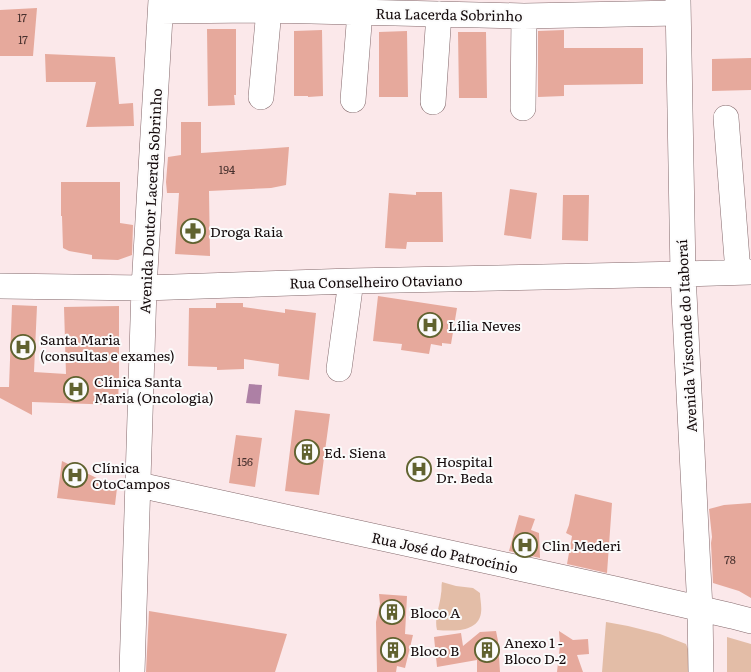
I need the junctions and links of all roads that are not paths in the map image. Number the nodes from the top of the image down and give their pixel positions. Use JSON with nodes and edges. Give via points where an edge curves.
{"nodes":[{"id":1,"x":161,"y":6,"type":"edge"},
{"id":2,"x":678,"y":7,"type":"edge"},
{"id":3,"x":269,"y":10,"type":"junction"},
{"id":4,"x":360,"y":12,"type":"junction"},
{"id":5,"x":438,"y":14,"type":"junction"},
{"id":6,"x":524,"y":16,"type":"junction"},
{"id":7,"x":262,"y":97,"type":"dead end"},
{"id":8,"x":353,"y":100,"type":"dead end"},
{"id":9,"x":433,"y":102,"type":"dead end"},
{"id":10,"x":523,"y":108,"type":"dead end"},
{"id":11,"x":726,"y":118,"type":"dead end"},
{"id":12,"x":744,"y":272,"type":"edge"},
{"id":13,"x":682,"y":274,"type":"junction"},
{"id":14,"x":351,"y":281,"type":"junction"},
{"id":15,"x":0,"y":286,"type":"edge"},
{"id":16,"x":144,"y":288,"type":"junction"},
{"id":17,"x":340,"y":369,"type":"dead end"},
{"id":18,"x":139,"y":485,"type":"junction"},
{"id":19,"x":700,"y":609,"type":"junction"},
{"id":20,"x":751,"y":621,"type":"edge"},
{"id":21,"x":132,"y":672,"type":"edge"},
{"id":22,"x":701,"y":672,"type":"edge"}],
"edges":[{"from":1,"to":3,"type":"street","name":"Rua Lacerda Sobrinho"},
{"from":1,"to":16,"type":"street","name":"Avenida Doutor Lacerda Sobrinho"},
{"from":2,"to":6,"type":"street","name":"Rua Lacerda Sobrinho"},
{"from":2,"to":13,"type":"street","name":"Avenida Visconde do Itaboraí"},
{"from":3,"to":4,"type":"street","name":"Rua Lacerda Sobrinho"},
{"from":3,"to":7,"type":"street"},
{"from":4,"to":5,"type":"street","name":"Rua Lacerda Sobrinho"},
{"from":4,"to":8,"type":"street"},
{"from":5,"to":6,"type":"street","name":"Rua Lacerda Sobrinho"},
{"from":5,"to":9,"type":"street"},
{"from":6,"to":10,"type":"street"},
{"from":11,"to":12,"type":"street"},
{"from":12,"to":13,"type":"street","name":"Rua Conselheiro Otaviano"},
{"from":13,"to":14,"type":"street","name":"Rua Conselheiro Otaviano"},
{"from":13,"to":19,"type":"street","name":"Avenida Visconde do Itaboraí"},
{"from":14,"to":16,"type":"street","name":"Rua Conselheiro Otaviano"},
{"from":14,"to":17,"type":"street"},
{"from":15,"to":16,"type":"street","name":"Rua Conselheiro Otaviano"},
{"from":16,"to":18,"type":"street","name":"Avenida Doutor Lacerda Sobrinho"},
{"from":18,"to":19,"type":"street","name":"Rua José do Patrocínio"},
{"from":18,"to":21,"type":"street","name":"Avenida Doutor Lacerda Sobrinho"},
{"from":19,"to":20,"type":"street","name":"Rua José do Patrocínio"},
{"from":19,"to":22,"type":"street","name":"Avenida Visconde do Itaboraí"}]}
